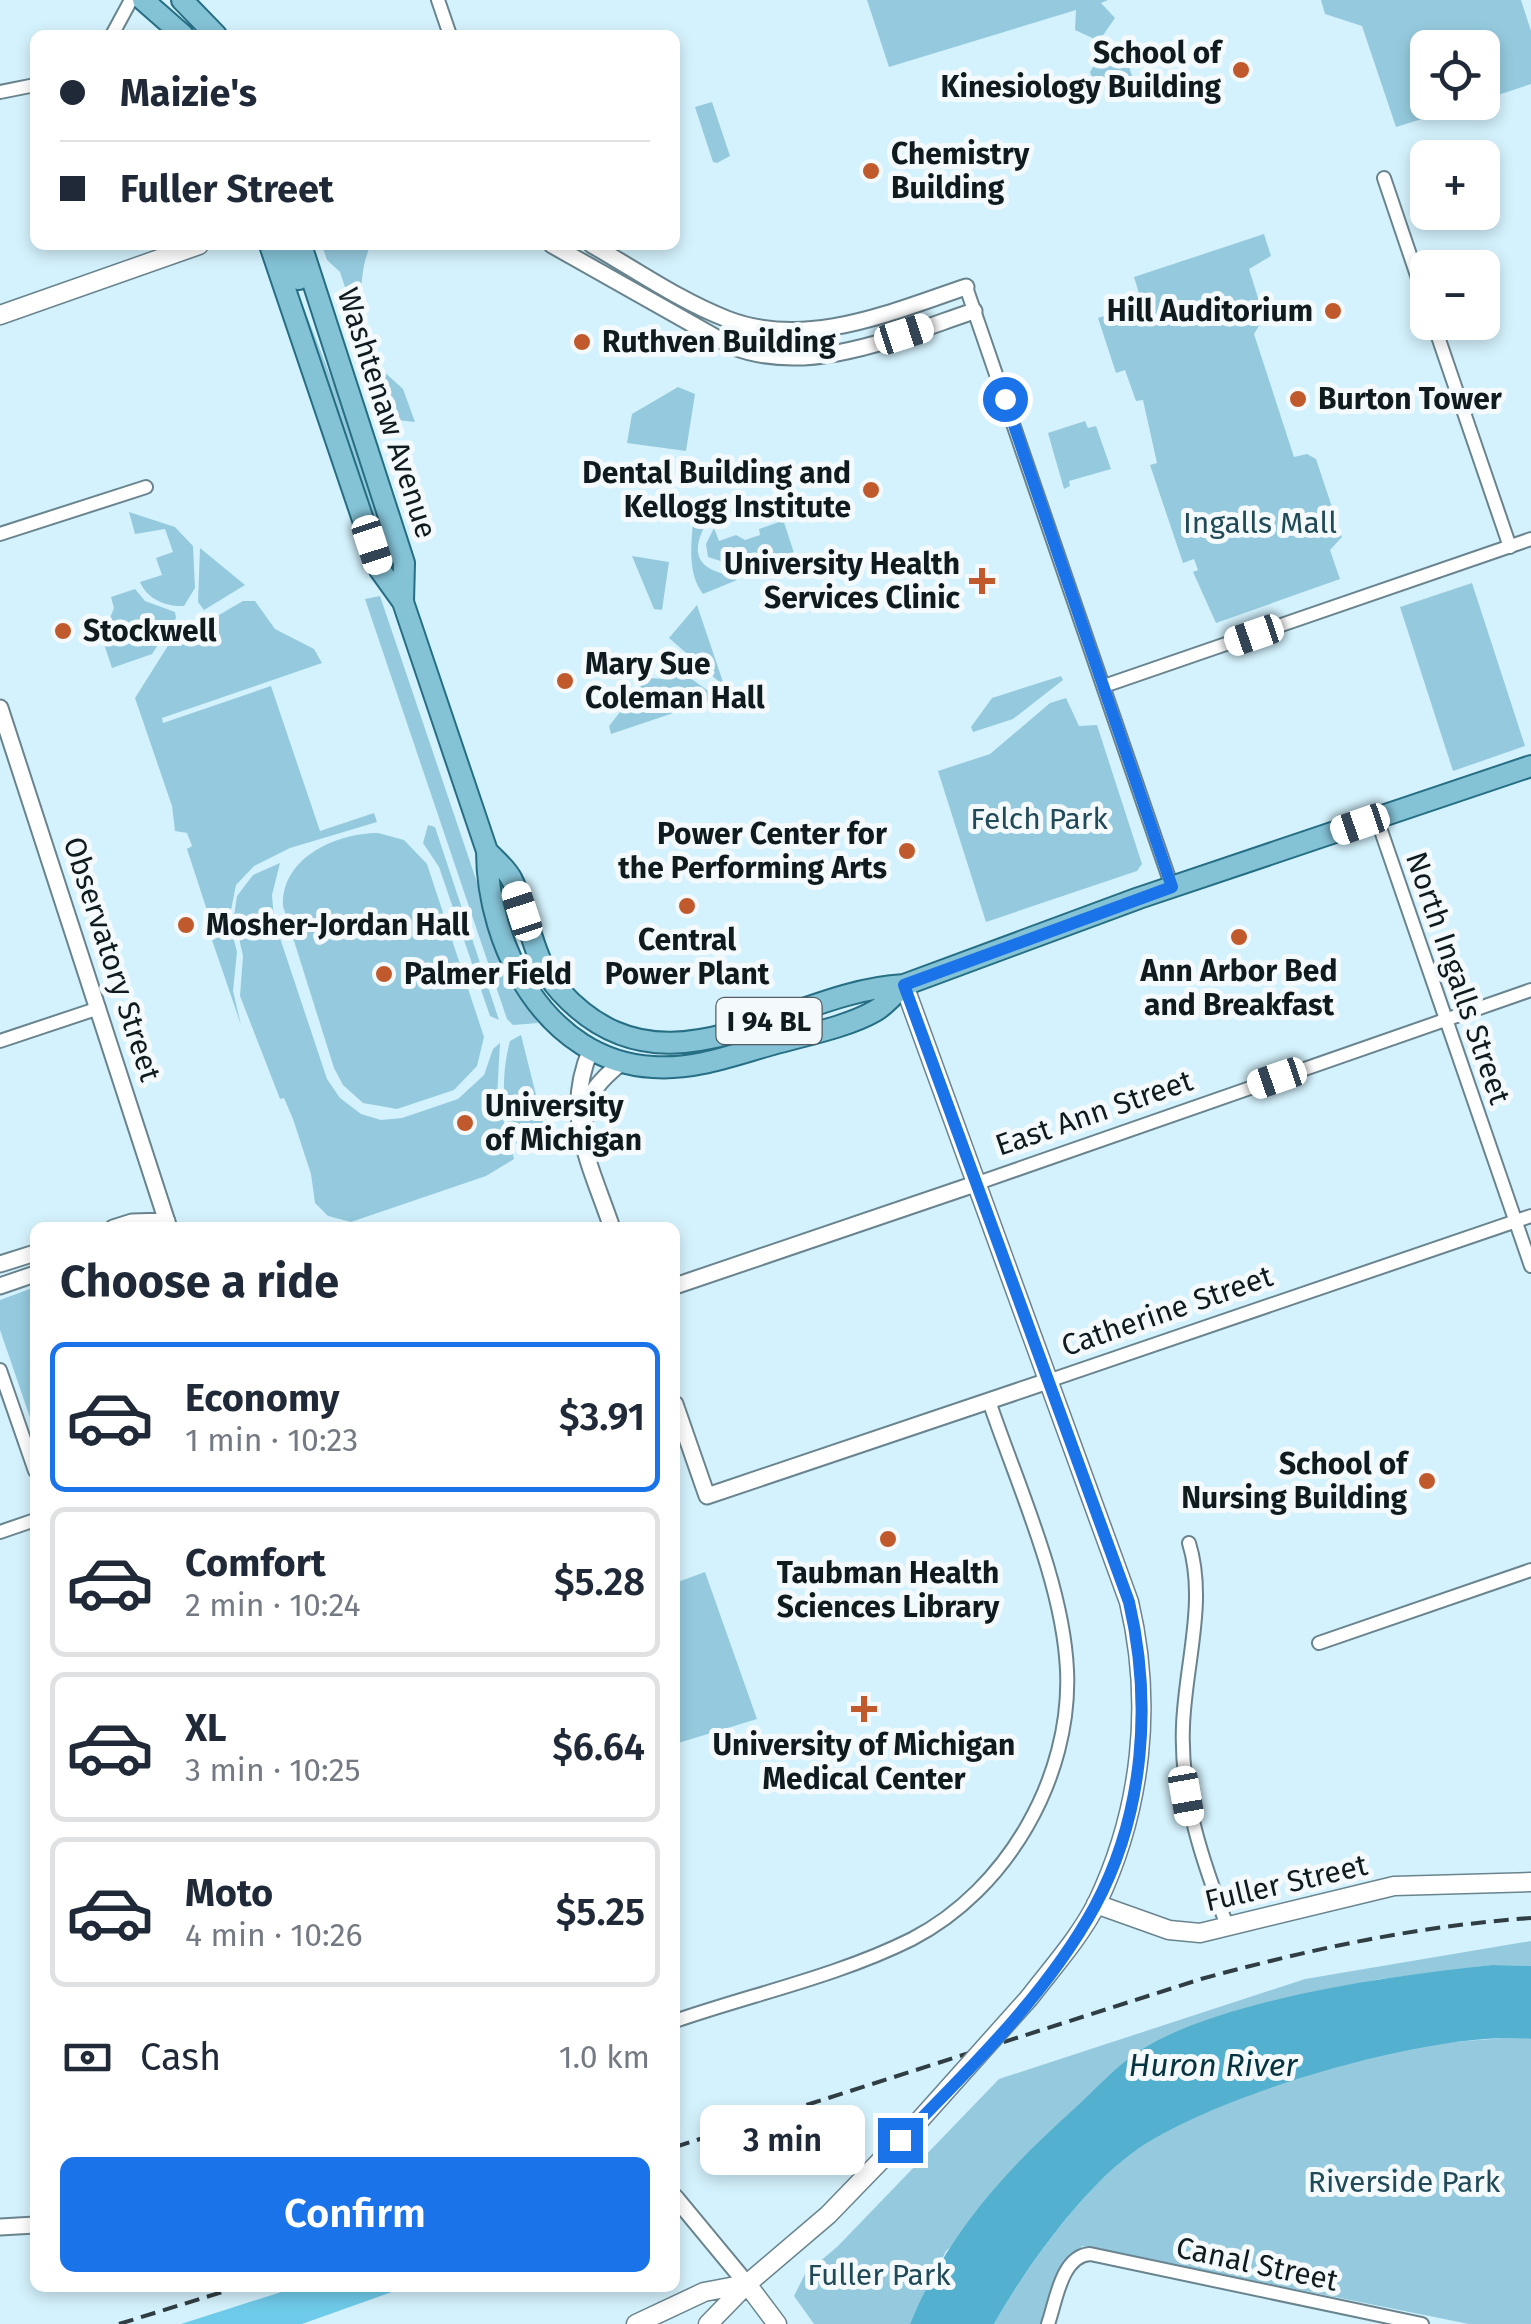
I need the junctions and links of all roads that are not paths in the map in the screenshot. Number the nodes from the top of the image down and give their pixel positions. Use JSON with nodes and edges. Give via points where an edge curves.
{"nodes":[{"id":1,"x":131,"y":0,"type":"edge"},
{"id":2,"x":143,"y":0,"type":"edge"},
{"id":3,"x":182,"y":0,"type":"edge"},
{"id":4,"x":438,"y":0,"type":"edge"},
{"id":5,"x":115,"y":30,"type":"edge"},
{"id":6,"x":177,"y":30,"type":"edge"},
{"id":7,"x":211,"y":30,"type":"edge"},
{"id":8,"x":448,"y":30,"type":"edge"},
{"id":9,"x":30,"y":86,"type":"edge"},
{"id":10,"x":0,"y":92,"type":"edge"},
{"id":11,"x":1384,"y":178,"type":"dead end"},
{"id":12,"x":185,"y":250,"type":"edge"},
{"id":13,"x":272,"y":250,"type":"edge"},
{"id":14,"x":288,"y":250,"type":"edge"},
{"id":15,"x":303,"y":250,"type":"edge"},
{"id":16,"x":561,"y":250,"type":"edge"},
{"id":17,"x":601,"y":250,"type":"edge"},
{"id":18,"x":1410,"y":255,"type":"edge"},
{"id":19,"x":966,"y":286,"type":"joint"},
{"id":20,"x":974,"y":311,"type":"junction"},
{"id":21,"x":0,"y":316,"type":"edge"},
{"id":22,"x":1438,"y":340,"type":"edge"},
{"id":23,"x":340,"y":359,"type":"junction"},
{"id":24,"x":146,"y":486,"type":"dead end"},
{"id":25,"x":0,"y":534,"type":"edge"},
{"id":26,"x":1531,"y":538,"type":"edge"},
{"id":27,"x":1510,"y":547,"type":"junction"},
{"id":28,"x":402,"y":602,"type":"junction"},
{"id":29,"x":1104,"y":686,"type":"junction"},
{"id":30,"x":0,"y":708,"type":"edge"},
{"id":31,"x":1531,"y":766,"type":"edge"},
{"id":32,"x":1376,"y":819,"type":"junction"},
{"id":33,"x":487,"y":851,"type":"junction"},
{"id":34,"x":1172,"y":887,"type":"junction"},
{"id":35,"x":904,"y":985,"type":"junction"},
{"id":36,"x":1531,"y":990,"type":"edge"},
{"id":37,"x":98,"y":1008,"type":"junction"},
{"id":38,"x":1444,"y":1019,"type":"junction"},
{"id":39,"x":632,"y":1038,"type":"junction"},
{"id":40,"x":0,"y":1041,"type":"edge"},
{"id":41,"x":591,"y":1049,"type":"junction"},
{"id":42,"x":622,"y":1062,"type":"junction"},
{"id":43,"x":585,"y":1146,"type":"junction"},
{"id":44,"x":975,"y":1184,"type":"junction"},
{"id":45,"x":1531,"y":1216,"type":"edge"},
{"id":46,"x":1516,"y":1221,"type":"junction"},
{"id":47,"x":163,"y":1222,"type":"edge"},
{"id":48,"x":610,"y":1222,"type":"edge"},
{"id":49,"x":30,"y":1254,"type":"edge"},
{"id":50,"x":0,"y":1264,"type":"edge"},
{"id":51,"x":1531,"y":1266,"type":"edge"},
{"id":52,"x":30,"y":1276,"type":"edge"},
{"id":53,"x":680,"y":1284,"type":"edge"},
{"id":54,"x":0,"y":1286,"type":"edge"},
{"id":55,"x":0,"y":1370,"type":"edge"},
{"id":56,"x":1045,"y":1382,"type":"junction"},
{"id":57,"x":988,"y":1401,"type":"junction"},
{"id":58,"x":680,"y":1418,"type":"edge"},
{"id":59,"x":30,"y":1457,"type":"edge"},
{"id":60,"x":30,"y":1522,"type":"edge"},
{"id":61,"x":0,"y":1532,"type":"edge"},
{"id":62,"x":1189,"y":1544,"type":"dead end"},
{"id":63,"x":1531,"y":1570,"type":"edge"},
{"id":64,"x":1319,"y":1643,"type":"dead end"},
{"id":65,"x":1531,"y":1882,"type":"edge"},
{"id":66,"x":1096,"y":1904,"type":"junction"},
{"id":67,"x":1228,"y":1928,"type":"junction"},
{"id":68,"x":680,"y":2018,"type":"edge"},
{"id":69,"x":680,"y":2203,"type":"edge"},
{"id":70,"x":30,"y":2225,"type":"edge"},
{"id":71,"x":0,"y":2227,"type":"edge"},
{"id":72,"x":747,"y":2284,"type":"junction"},
{"id":73,"x":636,"y":2324,"type":"edge"},
{"id":74,"x":708,"y":2324,"type":"edge"},
{"id":75,"x":777,"y":2324,"type":"edge"},
{"id":76,"x":1048,"y":2324,"type":"edge"},
{"id":77,"x":1422,"y":2324,"type":"edge"}],
"edges":[{"from":1,"to":5,"type":"street"},
{"from":2,"to":6,"type":"main road"},
{"from":3,"to":7,"type":"main road"},
{"from":4,"to":8,"type":"street"},
{"from":9,"to":10,"type":"street"},
{"from":11,"to":18,"type":"street"},
{"from":12,"to":21,"type":"main road"},
{"from":13,"to":28,"type":"main road","name":"Washtenaw Avenue","number":"I 94 BL","via":[[380,570]]},
{"from":14,"to":23,"type":"main road","via":[[324,345]]},
{"from":15,"to":23,"type":"main road","name":"Washtenaw Avenue","number":"I 94 BL"},
{"from":16,"to":20,"type":"street","via":[[753,354],[816,357]]},
{"from":17,"to":19,"type":"street","via":[[704,309],[793,331],[841,326]]},
{"from":19,"to":20,"type":"street"},
{"from":20,"to":29,"type":"street"},
{"from":22,"to":27,"type":"street"},
{"from":23,"to":28,"type":"main road","name":"Washtenaw Avenue","number":"I 94 BL","via":[[404,563]]},
{"from":24,"to":25,"type":"street"},
{"from":26,"to":27,"type":"street"},
{"from":27,"to":29,"type":"street"},
{"from":28,"to":33,"type":"main road","name":"Washtenaw Avenue","number":"I 94 BL"},
{"from":29,"to":34,"type":"street"},
{"from":30,"to":37,"type":"street","name":"Observatory Street"},
{"from":31,"to":32,"type":"main road","number":"I 94 BL"},
{"from":32,"to":34,"type":"main road","number":"I 94 BL"},
{"from":32,"to":38,"type":"street","name":"North Ingalls Street"},
{"from":33,"to":39,"type":"main road","name":"Washtenaw Avenue","number":"I 94 BL","via":[[511,877],[538,957],[555,984],[606,1026]]},
{"from":33,"to":41,"type":"main road","name":"Washtenaw Avenue","number":"I 94 BL","via":[[487,885],[522,981],[555,1023]]},
{"from":34,"to":35,"type":"main road","number":"I 94 BL"},
{"from":35,"to":39,"type":"main road","number":"I 94 BL","via":[[868,986],[698,1043]]},
{"from":35,"to":42,"type":"main road","number":"I 94 BL","via":[[876,1010],[712,1061],[684,1067]]},
{"from":35,"to":44,"type":"main road"},
{"from":36,"to":38,"type":"street","name":"East Ann Street"},
{"from":37,"to":40,"type":"street"},
{"from":37,"to":47,"type":"street","name":"Observatory Street"},
{"from":38,"to":44,"type":"street","name":"East Ann Street"},
{"from":38,"to":46,"type":"street","name":"North Ingalls Street"},
{"from":39,"to":41,"type":"main road","via":[[602,1040]]},
{"from":41,"to":42,"type":"main road","number":"I 94 BL"},
{"from":41,"to":43,"type":"street","via":[[576,1097]]},
{"from":42,"to":43,"type":"street","via":[[589,1096]]},
{"from":43,"to":48,"type":"street"},
{"from":44,"to":53,"type":"street","name":"East Ann Street"},
{"from":44,"to":56,"type":"main road"},
{"from":45,"to":46,"type":"street","name":"Catherine Street"},
{"from":46,"to":51,"type":"street","name":"North Ingalls Street"},
{"from":46,"to":56,"type":"street","name":"Catherine Street"},
{"from":49,"to":50,"type":"street"},
{"from":52,"to":54,"type":"street"},
{"from":55,"to":59,"type":"street"},
{"from":56,"to":57,"type":"street","name":"Catherine Street"},
{"from":56,"to":66,"type":"main road","via":[[1129,1602],[1144,1689],[1134,1790]]},
{"from":57,"to":58,"type":"street","name":"Catherine Street","via":[[707,1496]]},
{"from":57,"to":68,"type":"street","via":[[1057,1603],[1068,1672],[1060,1743],[1021,1839],[958,1908],[914,1938]]},
{"from":60,"to":61,"type":"street"},
{"from":62,"to":67,"type":"street","via":[[1198,1574],[1182,1728],[1186,1796]]},
{"from":63,"to":64,"type":"street"},
{"from":65,"to":67,"type":"main road","name":"Fuller Street","via":[[1394,1886]]},
{"from":66,"to":67,"type":"main road","name":"Fuller Street","via":[[1169,1930]]},
{"from":66,"to":72,"type":"main road","bridge":true,"via":[[1029,1998],[919,2120],[828,2215]]},
{"from":69,"to":72,"type":"street"},
{"from":70,"to":71,"type":"street"},
{"from":72,"to":73,"type":"main road","via":[[704,2292]]},
{"from":72,"to":74,"type":"main road"},
{"from":72,"to":75,"type":"main road"},
{"from":76,"to":77,"type":"street","name":"Canal Street","via":[[1067,2269],[1081,2254]]}]}
